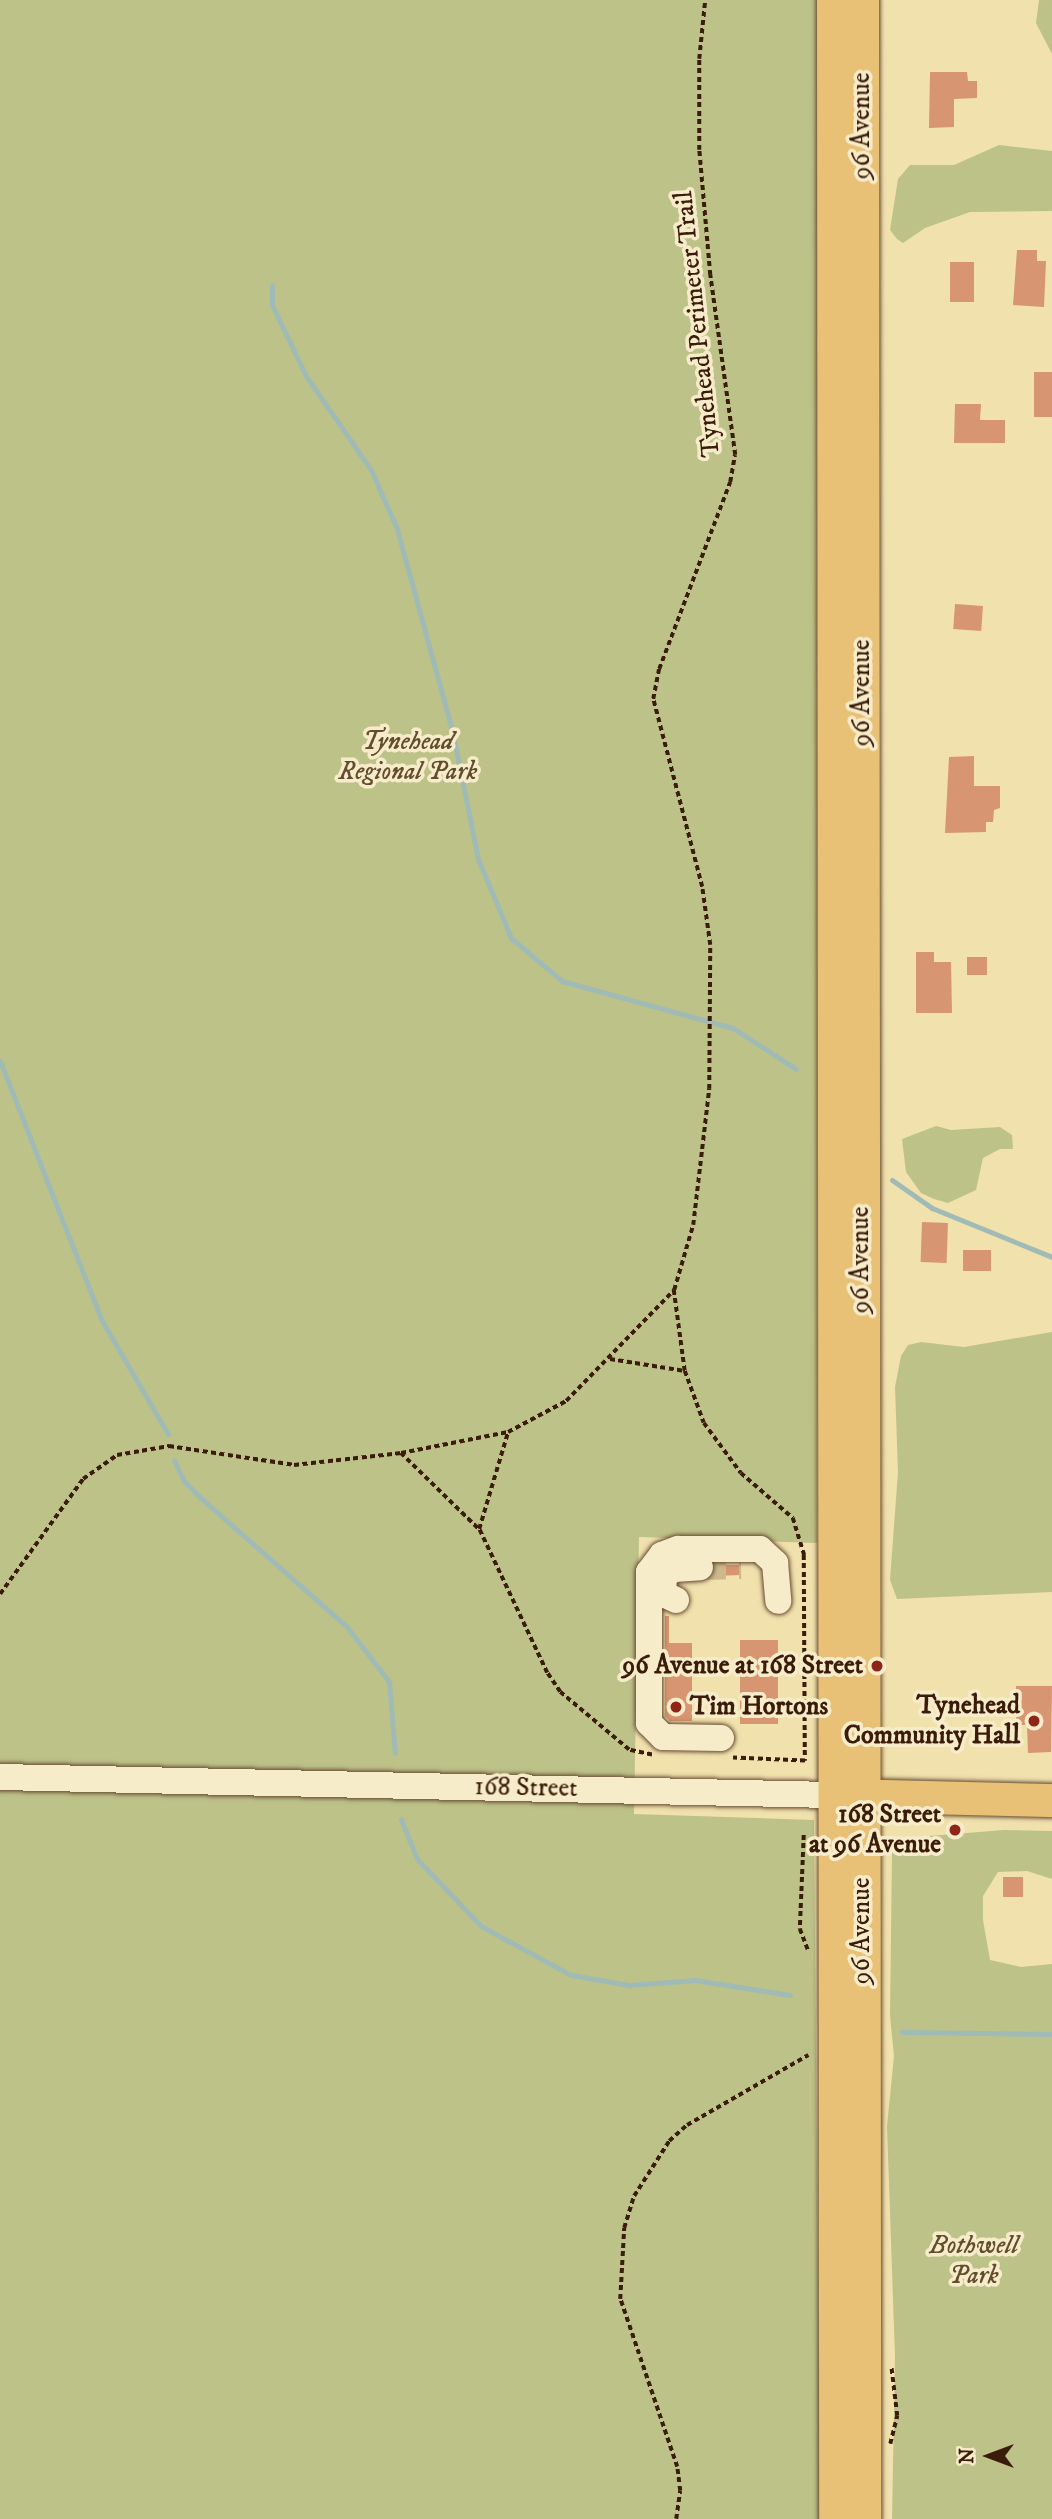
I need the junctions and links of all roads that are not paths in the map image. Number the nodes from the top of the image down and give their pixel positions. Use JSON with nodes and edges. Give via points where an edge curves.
{"nodes":[{"id":1,"x":833,"y":0,"type":"edge"},
{"id":2,"x":862,"y":0,"type":"edge"},
{"id":3,"x":741,"y":1566,"type":"tunnel mouth"},
{"id":4,"x":700,"y":1567,"type":"tunnel mouth"},
{"id":5,"x":676,"y":1600,"type":"dead end"},
{"id":6,"x":721,"y":1748,"type":"road end"},
{"id":7,"x":0,"y":1777,"type":"edge"},
{"id":8,"x":848,"y":1795,"type":"junction"},
{"id":9,"x":1052,"y":1800,"type":"edge"},
{"id":10,"x":835,"y":2519,"type":"edge"},
{"id":11,"x":864,"y":2519,"type":"edge"}],
"edges":[{"from":1,"to":8,"type":"main road","name":"96 Avenue"},
{"from":2,"to":8,"type":"main road","name":"96 Avenue"},
{"from":3,"to":6,"type":"street","via":[[763,1571],[771,1601],[775,1563],[760,1549],[678,1549],[662,1555],[649,1572],[649,1723],[663,1737]]},
{"from":4,"to":5,"type":"street","via":[[674,1569],[664,1576],[663,1594]]},
{"from":7,"to":8,"type":"street","name":"168 Street"},
{"from":8,"to":9,"type":"main road","name":"168 Street"},
{"from":8,"to":10,"type":"main road","name":"96 Avenue"},
{"from":8,"to":11,"type":"main road","name":"96 Avenue"}]}
